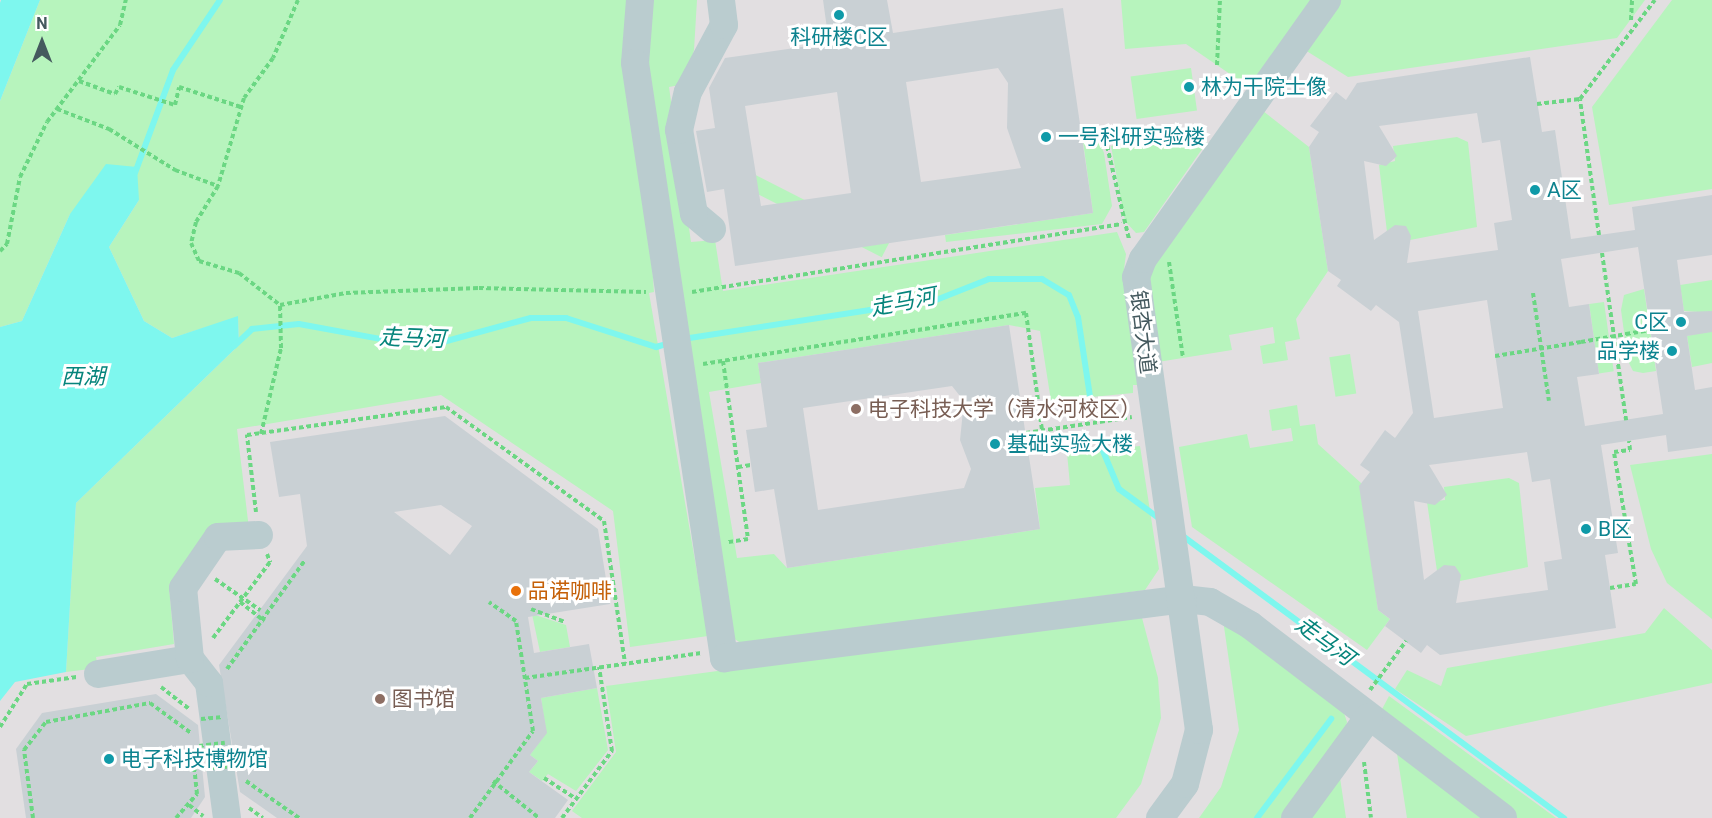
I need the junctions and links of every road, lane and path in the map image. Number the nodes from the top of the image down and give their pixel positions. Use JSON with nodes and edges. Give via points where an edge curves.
{"nodes":[{"id":1,"x":126,"y":0,"type":"edge"},
{"id":2,"x":298,"y":0,"type":"edge"},
{"id":3,"x":640,"y":0,"type":"edge"},
{"id":4,"x":721,"y":0,"type":"edge"},
{"id":5,"x":1220,"y":0,"type":"edge"},
{"id":6,"x":1327,"y":0,"type":"edge"},
{"id":7,"x":1632,"y":0,"type":"edge"},
{"id":8,"x":1655,"y":0,"type":"edge"},
{"id":9,"x":1631,"y":20,"type":"dead end"},
{"id":10,"x":1217,"y":65,"type":"dead end"},
{"id":11,"x":79,"y":80,"type":"junction"},
{"id":12,"x":1580,"y":99,"type":"junction"},
{"id":13,"x":1538,"y":104,"type":"dead end"},
{"id":14,"x":241,"y":107,"type":"junction"},
{"id":15,"x":57,"y":110,"type":"junction"},
{"id":16,"x":1107,"y":146,"type":"dead end"},
{"id":17,"x":218,"y":186,"type":"junction"},
{"id":18,"x":1122,"y":225,"type":"junction"},
{"id":19,"x":712,"y":229,"type":"dead end"},
{"id":20,"x":1599,"y":235,"type":"dead end"},
{"id":21,"x":0,"y":251,"type":"edge"},
{"id":22,"x":1174,"y":253,"type":"dead end"},
{"id":23,"x":1602,"y":253,"type":"dead end"},
{"id":24,"x":1141,"y":264,"type":"junction"},
{"id":25,"x":1533,"y":293,"type":"dead end"},
{"id":26,"x":668,"y":302,"type":"junction"},
{"id":27,"x":280,"y":305,"type":"junction"},
{"id":28,"x":1651,"y":330,"type":"dead end"},
{"id":29,"x":1541,"y":348,"type":"junction"},
{"id":30,"x":1495,"y":356,"type":"dead end"},
{"id":31,"x":1183,"y":358,"type":"dead end"},
{"id":32,"x":677,"y":361,"type":"junction"},
{"id":33,"x":723,"y":361,"type":"junction"},
{"id":34,"x":1549,"y":401,"type":"dead end"},
{"id":35,"x":1155,"y":414,"type":"junction"},
{"id":36,"x":1626,"y":420,"type":"dead end"},
{"id":37,"x":1042,"y":430,"type":"junction"},
{"id":38,"x":1026,"y":433,"type":"dead end"},
{"id":39,"x":261,"y":434,"type":"junction"},
{"id":40,"x":1629,"y":441,"type":"dead end"},
{"id":41,"x":751,"y":465,"type":"dead end"},
{"id":42,"x":738,"y":467,"type":"junction"},
{"id":43,"x":259,"y":535,"type":"joint"},
{"id":44,"x":706,"y":545,"type":"junction"},
{"id":45,"x":305,"y":560,"type":"dead end"},
{"id":46,"x":270,"y":562,"type":"dead end"},
{"id":47,"x":198,"y":566,"type":"junction"},
{"id":48,"x":1610,"y":588,"type":"dead end"},
{"id":49,"x":1183,"y":599,"type":"junction"},
{"id":50,"x":240,"y":602,"type":"junction"},
{"id":51,"x":489,"y":602,"type":"dead end"},
{"id":52,"x":531,"y":609,"type":"dead end"},
{"id":53,"x":258,"y":613,"type":"junction"},
{"id":54,"x":263,"y":620,"type":"junction"},
{"id":55,"x":565,"y":622,"type":"dead end"},
{"id":56,"x":213,"y":638,"type":"dead end"},
{"id":57,"x":1406,"y":641,"type":"dead end"},
{"id":58,"x":723,"y":651,"type":"junction"},
{"id":59,"x":190,"y":659,"type":"junction"},
{"id":60,"x":625,"y":663,"type":"junction"},
{"id":61,"x":599,"y":667,"type":"junction"},
{"id":62,"x":98,"y":674,"type":"joint"},
{"id":63,"x":525,"y":678,"type":"junction"},
{"id":64,"x":228,"y":680,"type":"dead end"},
{"id":65,"x":164,"y":689,"type":"dead end"},
{"id":66,"x":1366,"y":713,"type":"junction"},
{"id":67,"x":197,"y":715,"type":"dead end"},
{"id":68,"x":223,"y":717,"type":"dead end"},
{"id":69,"x":201,"y":719,"type":"dead end"},
{"id":70,"x":0,"y":727,"type":"edge"},
{"id":71,"x":225,"y":743,"type":"dead end"},
{"id":72,"x":199,"y":746,"type":"dead end"},
{"id":73,"x":194,"y":758,"type":"junction"},
{"id":74,"x":182,"y":759,"type":"dead end"},
{"id":75,"x":227,"y":767,"type":"dead end"},
{"id":76,"x":202,"y":770,"type":"dead end"},
{"id":77,"x":241,"y":777,"type":"dead end"},
{"id":78,"x":544,"y":778,"type":"dead end"},
{"id":79,"x":493,"y":781,"type":"dead end"},
{"id":80,"x":498,"y":785,"type":"junction"},
{"id":81,"x":576,"y":799,"type":"junction"},
{"id":82,"x":189,"y":805,"type":"junction"},
{"id":83,"x":196,"y":810,"type":"dead end"},
{"id":84,"x":33,"y":818,"type":"edge"},
{"id":85,"x":176,"y":818,"type":"edge"},
{"id":86,"x":226,"y":818,"type":"edge"},
{"id":87,"x":299,"y":818,"type":"edge"},
{"id":88,"x":470,"y":818,"type":"edge"},
{"id":89,"x":539,"y":818,"type":"edge"},
{"id":90,"x":562,"y":818,"type":"edge"},
{"id":91,"x":1160,"y":818,"type":"edge"},
{"id":92,"x":1295,"y":818,"type":"edge"},
{"id":93,"x":1371,"y":818,"type":"edge"},
{"id":94,"x":1503,"y":818,"type":"edge"}],
"edges":[{"from":1,"to":11,"type":"path","via":[[120,25]]},
{"from":2,"to":14,"type":"path","via":[[294,20]]},
{"from":3,"to":26,"type":"street","via":[[635,63]]},
{"from":4,"to":19,"type":"street","via":[[724,25],[688,92],[680,130],[694,214]]},
{"from":5,"to":10,"type":"path"},
{"from":6,"to":24,"type":"street","name":"银杏大道"},
{"from":7,"to":9,"type":"path"},
{"from":8,"to":12,"type":"path"},
{"from":11,"to":14,"type":"path","via":[[115,94],[119,87],[175,105],[179,87]]},
{"from":11,"to":15,"type":"path"},
{"from":12,"to":13,"type":"path"},
{"from":12,"to":20,"type":"path"},
{"from":14,"to":17,"type":"path"},
{"from":15,"to":17,"type":"path","via":[[109,129],[175,170]]},
{"from":15,"to":21,"type":"path","via":[[20,177],[7,244]]},
{"from":16,"to":18,"type":"path"},
{"from":17,"to":27,"type":"path","via":[[196,222],[191,243],[199,261],[239,273]]},
{"from":18,"to":24,"type":"path"},
{"from":18,"to":26,"type":"path"},
{"from":22,"to":31,"type":"path","via":[[1169,274]]},
{"from":23,"to":36,"type":"path"},
{"from":24,"to":35,"type":"street","name":"银杏大道","via":[[1137,296]]},
{"from":25,"to":29,"type":"path"},
{"from":26,"to":27,"type":"path","via":[[479,288],[346,293]]},
{"from":26,"to":32,"type":"street"},
{"from":27,"to":39,"type":"path","via":[[281,348]]},
{"from":28,"to":29,"type":"path","bridge":true},
{"from":29,"to":30,"type":"path"},
{"from":29,"to":34,"type":"path"},
{"from":32,"to":33,"type":"path"},
{"from":32,"to":44,"type":"street"},
{"from":33,"to":37,"type":"path","via":[[1026,313]]},
{"from":33,"to":42,"type":"path"},
{"from":35,"to":37,"type":"path"},
{"from":35,"to":49,"type":"street","name":"银杏大道"},
{"from":37,"to":38,"type":"path"},
{"from":39,"to":43,"type":"path","via":[[247,435]]},
{"from":39,"to":60,"type":"path","via":[[446,407],[604,521]]},
{"from":40,"to":48,"type":"path","via":[[1630,450],[1614,452],[1636,584]]},
{"from":41,"to":42,"type":"path"},
{"from":42,"to":44,"type":"path","via":[[748,539]]},
{"from":43,"to":47,"type":"street","via":[[218,537]]},
{"from":44,"to":58,"type":"street"},
{"from":45,"to":54,"type":"path"},
{"from":46,"to":50,"type":"path","bridge":true},
{"from":47,"to":53,"type":"path"},
{"from":47,"to":59,"type":"street","via":[[183,588]]},
{"from":49,"to":58,"type":"street","via":[[723,658]]},
{"from":49,"to":66,"type":"street","via":[[1226,609]]},
{"from":49,"to":91,"type":"street","name":"银杏大道","via":[[1199,730],[1185,784]]},
{"from":50,"to":53,"type":"path"},
{"from":50,"to":56,"type":"path","bridge":true},
{"from":51,"to":63,"type":"path","via":[[516,621]]},
{"from":52,"to":55,"type":"path"},
{"from":53,"to":54,"type":"path"},
{"from":54,"to":64,"type":"path","via":[[227,668]]},
{"from":57,"to":66,"type":"path"},
{"from":58,"to":60,"type":"path"},
{"from":59,"to":62,"type":"street"},
{"from":59,"to":86,"type":"street","via":[[209,683]]},
{"from":60,"to":61,"type":"path"},
{"from":61,"to":63,"type":"path"},
{"from":61,"to":81,"type":"path","via":[[612,751]]},
{"from":62,"to":70,"type":"path","via":[[27,684]]},
{"from":63,"to":80,"type":"path","via":[[533,731]]},
{"from":65,"to":67,"type":"path"},
{"from":66,"to":92,"type":"street"},
{"from":66,"to":93,"type":"path"},
{"from":66,"to":94,"type":"street"},
{"from":68,"to":69,"type":"path","bridge":true},
{"from":71,"to":72,"type":"path","bridge":true},
{"from":73,"to":74,"type":"path"},
{"from":73,"to":82,"type":"path","via":[[197,794]]},
{"from":73,"to":84,"type":"path","via":[[191,733],[150,703],[46,722],[24,750]]},
{"from":75,"to":76,"type":"path","bridge":true},
{"from":77,"to":87,"type":"path"},
{"from":78,"to":81,"type":"path"},
{"from":79,"to":80,"type":"path"},
{"from":80,"to":88,"type":"path"},
{"from":80,"to":89,"type":"path"},
{"from":81,"to":90,"type":"path"},
{"from":82,"to":83,"type":"path"},
{"from":82,"to":85,"type":"path"}]}
